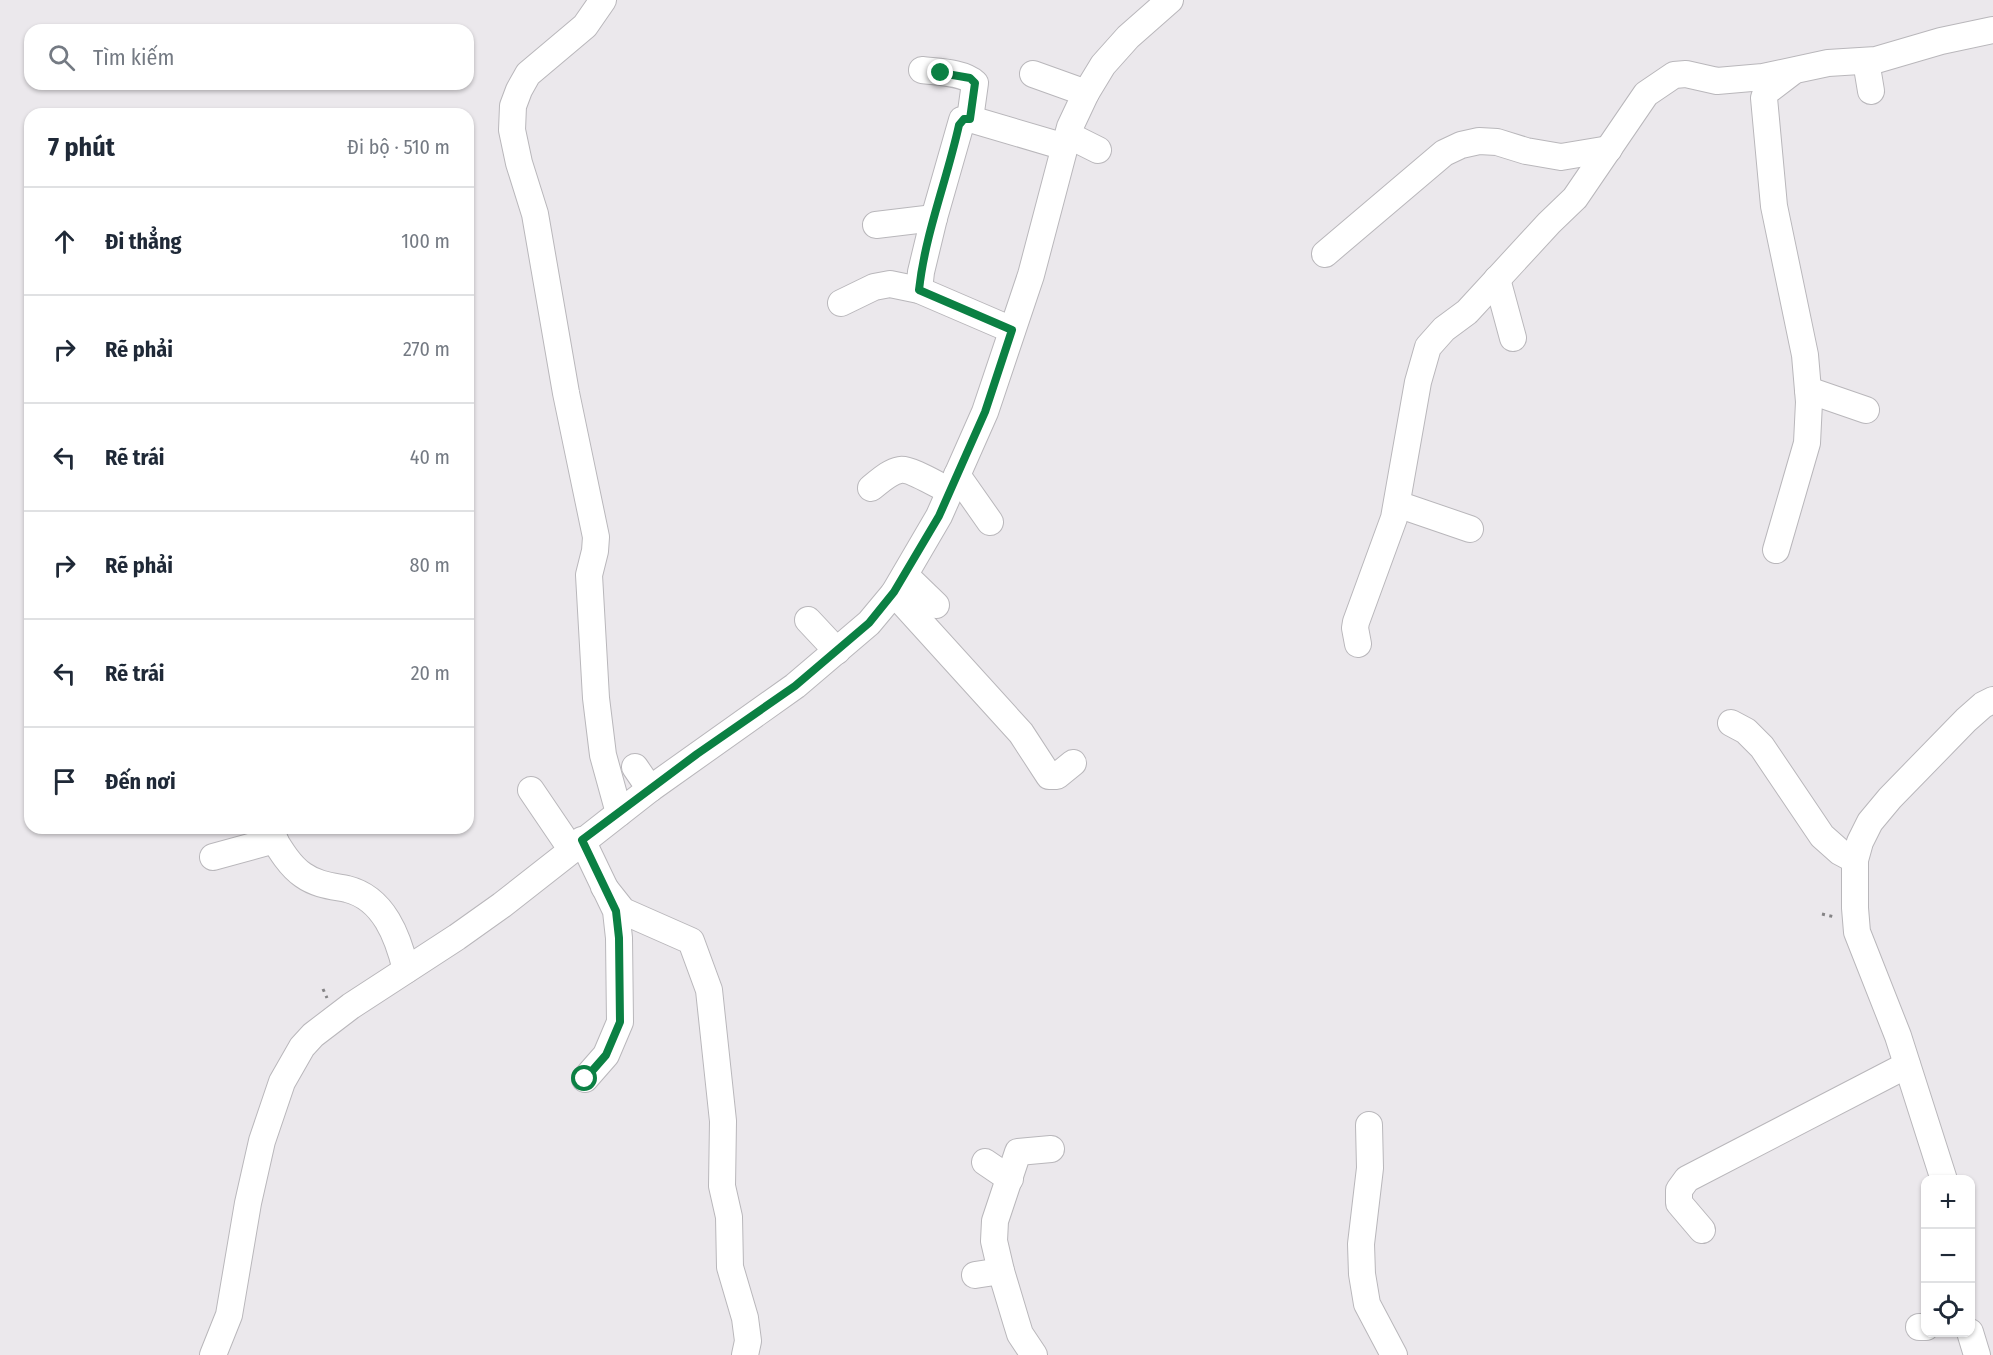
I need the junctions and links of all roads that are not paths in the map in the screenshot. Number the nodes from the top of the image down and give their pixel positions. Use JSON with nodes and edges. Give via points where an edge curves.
{"nodes":[{"id":1,"x":603,"y":0,"type":"edge"},
{"id":2,"x":1170,"y":0,"type":"edge"},
{"id":3,"x":1993,"y":30,"type":"edge"},
{"id":4,"x":1866,"y":61,"type":"junction"},
{"id":5,"x":922,"y":70,"type":"dead end"},
{"id":6,"x":1796,"y":70,"type":"junction"},
{"id":7,"x":1033,"y":74,"type":"dead end"},
{"id":8,"x":1871,"y":91,"type":"dead end"},
{"id":9,"x":1086,"y":93,"type":"junction"},
{"id":10,"x":970,"y":119,"type":"junction"},
{"id":11,"x":1066,"y":141,"type":"junction"},
{"id":12,"x":1609,"y":149,"type":"junction"},
{"id":13,"x":1098,"y":150,"type":"dead end"},
{"id":14,"x":934,"y":218,"type":"junction"},
{"id":15,"x":876,"y":225,"type":"dead end"},
{"id":16,"x":1324,"y":254,"type":"dead end"},
{"id":17,"x":1497,"y":279,"type":"junction"},
{"id":18,"x":919,"y":290,"type":"junction"},
{"id":19,"x":841,"y":303,"type":"dead end"},
{"id":20,"x":1012,"y":330,"type":"junction"},
{"id":21,"x":1513,"y":338,"type":"dead end"},
{"id":22,"x":1808,"y":390,"type":"junction"},
{"id":23,"x":1866,"y":410,"type":"dead end"},
{"id":24,"x":953,"y":483,"type":"junction"},
{"id":25,"x":871,"y":488,"type":"dead end"},
{"id":26,"x":1397,"y":504,"type":"junction"},
{"id":27,"x":990,"y":522,"type":"dead end"},
{"id":28,"x":1470,"y":529,"type":"dead end"},
{"id":29,"x":1776,"y":550,"type":"dead end"},
{"id":30,"x":900,"y":584,"type":"junction"},
{"id":31,"x":936,"y":604,"type":"dead end"},
{"id":32,"x":808,"y":620,"type":"dead end"},
{"id":33,"x":1358,"y":644,"type":"dead end"},
{"id":34,"x":837,"y":651,"type":"junction"},
{"id":35,"x":1993,"y":700,"type":"edge"},
{"id":36,"x":1731,"y":723,"type":"dead end"},
{"id":37,"x":1073,"y":763,"type":"dead end"},
{"id":38,"x":635,"y":767,"type":"dead end"},
{"id":39,"x":650,"y":789,"type":"junction"},
{"id":40,"x":531,"y":790,"type":"dead end"},
{"id":41,"x":619,"y":813,"type":"junction"},
{"id":42,"x":271,"y":834,"type":"edge"},
{"id":43,"x":577,"y":845,"type":"junction"},
{"id":44,"x":213,"y":857,"type":"dead end"},
{"id":45,"x":1855,"y":860,"type":"junction"},
{"id":46,"x":604,"y":887,"type":"junction"},
{"id":47,"x":406,"y":970,"type":"junction"},
{"id":48,"x":1907,"y":1065,"type":"junction"},
{"id":49,"x":585,"y":1079,"type":"dead end"},
{"id":50,"x":1369,"y":1125,"type":"dead end"},
{"id":51,"x":1052,"y":1149,"type":"dead end"},
{"id":52,"x":985,"y":1162,"type":"dead end"},
{"id":53,"x":1943,"y":1175,"type":"edge"},
{"id":54,"x":1010,"y":1179,"type":"junction"},
{"id":55,"x":1702,"y":1230,"type":"dead end"},
{"id":56,"x":1001,"y":1271,"type":"junction"},
{"id":57,"x":975,"y":1275,"type":"dead end"},
{"id":58,"x":1972,"y":1337,"type":"edge"},
{"id":59,"x":213,"y":1355,"type":"edge"},
{"id":60,"x":745,"y":1355,"type":"edge"},
{"id":61,"x":1034,"y":1355,"type":"edge"},
{"id":62,"x":1394,"y":1355,"type":"edge"},
{"id":63,"x":1977,"y":1355,"type":"edge"}],
"edges":[{"from":1,"to":41,"type":"street","via":[[585,26],[528,74],[513,106],[512,130],[535,214],[596,537],[589,575],[596,698],[603,755]]},
{"from":2,"to":9,"type":"street","via":[[1115,50]]},
{"from":3,"to":4,"type":"street"},
{"from":4,"to":6,"type":"street"},
{"from":4,"to":8,"type":"street"},
{"from":5,"to":10,"type":"street","via":[[970,78],[975,83]]},
{"from":6,"to":12,"type":"street","via":[[1739,81],[1674,75],[1646,94]]},
{"from":6,"to":22,"type":"street","via":[[1774,85],[1764,98],[1774,206],[1805,355]]},
{"from":7,"to":9,"type":"street"},
{"from":9,"to":11,"type":"street"},
{"from":10,"to":11,"type":"street"},
{"from":10,"to":14,"type":"street","via":[[959,125]]},
{"from":11,"to":13,"type":"street"},
{"from":11,"to":20,"type":"street"},
{"from":12,"to":16,"type":"street","via":[[1561,157],[1497,142],[1461,145],[1444,153]]},
{"from":12,"to":17,"type":"street","via":[[1575,198]]},
{"from":14,"to":15,"type":"street"},
{"from":14,"to":18,"type":"street"},
{"from":17,"to":21,"type":"street"},
{"from":17,"to":26,"type":"street","via":[[1428,347],[1418,382]]},
{"from":18,"to":19,"type":"street","via":[[880,285]]},
{"from":18,"to":20,"type":"street"},
{"from":20,"to":24,"type":"street","via":[[985,412]]},
{"from":22,"to":23,"type":"street"},
{"from":22,"to":29,"type":"street","via":[[1807,443]]},
{"from":24,"to":25,"type":"street","via":[[905,470],[896,471]]},
{"from":24,"to":27,"type":"street"},
{"from":24,"to":30,"type":"street"},
{"from":26,"to":28,"type":"street"},
{"from":26,"to":33,"type":"street","via":[[1356,622]]},
{"from":30,"to":31,"type":"street"},
{"from":30,"to":34,"type":"street","via":[[869,623]]},
{"from":30,"to":37,"type":"street","via":[[1021,733],[1048,776],[1057,776]]},
{"from":32,"to":34,"type":"street"},
{"from":34,"to":39,"type":"street","via":[[795,686]]},
{"from":35,"to":45,"type":"street","via":[[1966,720],[1890,798],[1870,822]]},
{"from":36,"to":45,"type":"street","via":[[1762,747],[1822,836]]},
{"from":38,"to":39,"type":"street"},
{"from":39,"to":41,"type":"street"},
{"from":40,"to":43,"type":"street"},
{"from":41,"to":43,"type":"street"},
{"from":42,"to":44,"type":"street"},
{"from":42,"to":47,"type":"street","via":[[303,875],[364,896],[379,909],[396,936]]},
{"from":43,"to":46,"type":"street"},
{"from":43,"to":47,"type":"street","via":[[502,905]]},
{"from":45,"to":48,"type":"street","via":[[1857,932]]},
{"from":46,"to":49,"type":"street","via":[[616,911],[620,1022],[606,1055]]},
{"from":46,"to":60,"type":"street","via":[[623,911],[691,941],[709,990],[723,1121],[722,1186],[729,1217],[730,1267],[745,1318]]},
{"from":47,"to":59,"type":"street","via":[[313,1035],[282,1082],[262,1141],[229,1315]]},
{"from":48,"to":53,"type":"street"},
{"from":48,"to":55,"type":"street","via":[[1687,1179],[1679,1190],[1679,1203]]},
{"from":50,"to":62,"type":"street","via":[[1370,1168],[1361,1244],[1362,1274],[1367,1304]]},
{"from":51,"to":54,"type":"street","via":[[1018,1152]]},
{"from":52,"to":54,"type":"street"},
{"from":54,"to":56,"type":"street","via":[[995,1221],[994,1240]]},
{"from":56,"to":57,"type":"street"},
{"from":56,"to":61,"type":"street","via":[[1020,1334]]},
{"from":58,"to":63,"type":"street"}]}
